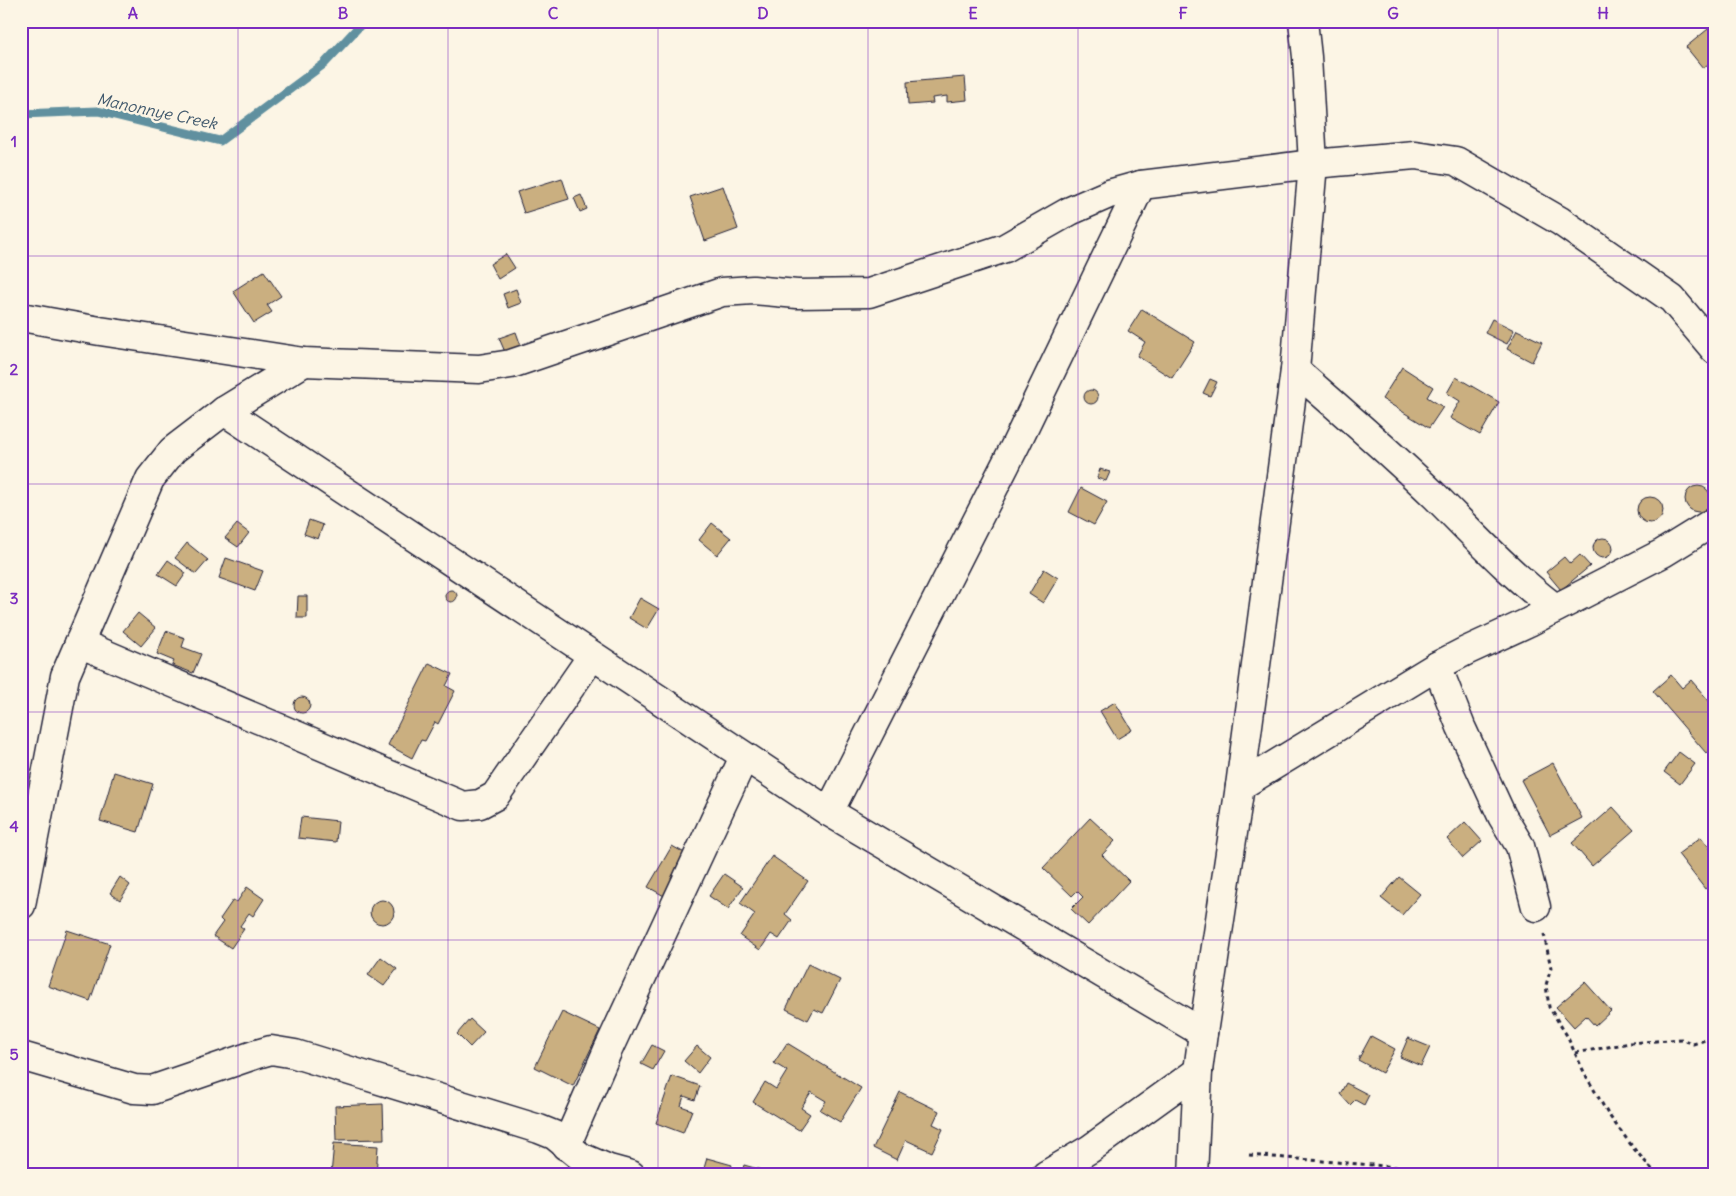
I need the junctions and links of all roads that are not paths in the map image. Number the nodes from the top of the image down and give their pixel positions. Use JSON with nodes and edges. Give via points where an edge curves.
{"nodes":[{"id":1,"x":1303,"y":21,"type":"edge"},
{"id":2,"x":1313,"y":164,"type":"junction"},
{"id":3,"x":1141,"y":185,"type":"junction"},
{"id":4,"x":21,"y":317,"type":"edge"},
{"id":5,"x":1715,"y":350,"type":"edge"},
{"id":6,"x":304,"y":362,"type":"junction"},
{"id":7,"x":1295,"y":370,"type":"junction"},
{"id":8,"x":224,"y":411,"type":"junction"},
{"id":9,"x":1715,"y":520,"type":"edge"},
{"id":10,"x":1555,"y":608,"type":"junction"},
{"id":11,"x":79,"y":643,"type":"junction"},
{"id":12,"x":592,"y":656,"type":"junction"},
{"id":13,"x":1437,"y":666,"type":"junction"},
{"id":14,"x":744,"y":757,"type":"junction"},
{"id":15,"x":1240,"y":786,"type":"junction"},
{"id":16,"x":829,"y":812,"type":"junction"},
{"id":17,"x":21,"y":905,"type":"edge"},
{"id":18,"x":1536,"y":907,"type":"road end"},
{"id":19,"x":1203,"y":1033,"type":"junction"},
{"id":20,"x":21,"y":1056,"type":"edge"},
{"id":21,"x":1198,"y":1071,"type":"junction"},
{"id":22,"x":566,"y":1146,"type":"junction"},
{"id":23,"x":631,"y":1175,"type":"edge"},
{"id":24,"x":1046,"y":1175,"type":"edge"},
{"id":25,"x":1193,"y":1175,"type":"edge"}],
"edges":[{"from":1,"to":2,"type":"street"},
{"from":2,"to":3,"type":"street"},
{"from":2,"to":5,"type":"street","via":[[1415,155],[1456,161],[1560,221],[1664,293]]},
{"from":2,"to":7,"type":"street"},
{"from":3,"to":6,"type":"street","via":[[1109,194],[1070,211],[1005,248],[869,293],[722,292],[511,364],[479,369]]},
{"from":3,"to":16,"type":"street","via":[[1016,444]]},
{"from":4,"to":6,"type":"street"},
{"from":6,"to":8,"type":"street"},
{"from":7,"to":10,"type":"street"},
{"from":7,"to":15,"type":"street"},
{"from":8,"to":11,"type":"street","via":[[174,450],[150,479]]},
{"from":8,"to":12,"type":"street"},
{"from":9,"to":10,"type":"street","via":[[1663,553]]},
{"from":10,"to":13,"type":"street"},
{"from":11,"to":12,"type":"street","via":[[463,806],[480,804],[495,796]]},
{"from":11,"to":17,"type":"street","via":[[65,676]]},
{"from":12,"to":14,"type":"street"},
{"from":13,"to":15,"type":"street"},
{"from":13,"to":18,"type":"street","via":[[1502,816],[1520,846]]},
{"from":14,"to":16,"type":"street"},
{"from":14,"to":22,"type":"street"},
{"from":15,"to":19,"type":"street"},
{"from":16,"to":19,"type":"street"},
{"from":19,"to":21,"type":"street"},
{"from":20,"to":22,"type":"street","via":[[134,1089],[152,1090],[271,1050],[295,1054],[539,1129],[554,1135]]},
{"from":21,"to":24,"type":"street","via":[[1090,1149]]},
{"from":21,"to":25,"type":"street"},
{"from":22,"to":23,"type":"street","via":[[582,1157]]}]}
